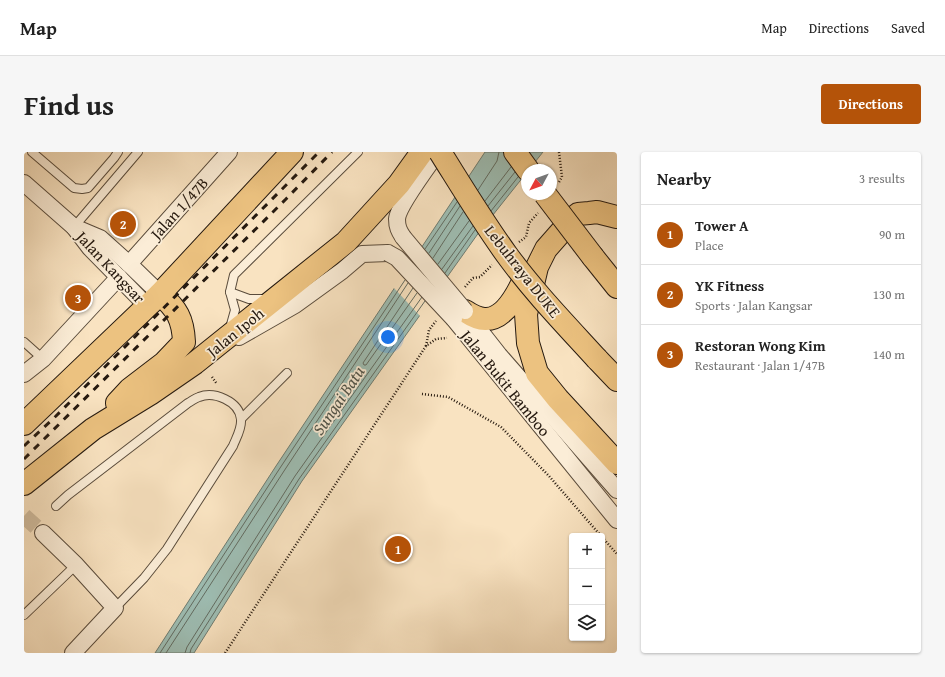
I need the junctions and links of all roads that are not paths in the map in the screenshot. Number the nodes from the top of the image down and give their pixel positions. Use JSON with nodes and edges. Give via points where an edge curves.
{"nodes":[{"id":1,"x":32,"y":152,"type":"edge"},
{"id":2,"x":118,"y":152,"type":"edge"},
{"id":3,"x":138,"y":152,"type":"edge"},
{"id":4,"x":229,"y":152,"type":"edge"},
{"id":5,"x":292,"y":152,"type":"edge"},
{"id":6,"x":358,"y":152,"type":"edge"},
{"id":7,"x":422,"y":152,"type":"edge"},
{"id":8,"x":439,"y":152,"type":"edge"},
{"id":9,"x":515,"y":152,"type":"edge"},
{"id":10,"x":524,"y":164,"type":"edge"},
{"id":11,"x":25,"y":187,"type":"edge"},
{"id":12,"x":550,"y":200,"type":"edge"},
{"id":13,"x":578,"y":214,"type":"junction"},
{"id":14,"x":617,"y":217,"type":"edge"},
{"id":15,"x":74,"y":227,"type":"junction"},
{"id":16,"x":129,"y":264,"type":"junction"},
{"id":17,"x":119,"y":276,"type":"junction"},
{"id":18,"x":617,"y":287,"type":"edge"},
{"id":19,"x":230,"y":292,"type":"junction"},
{"id":20,"x":276,"y":299,"type":"junction"},
{"id":21,"x":154,"y":300,"type":"junction"},
{"id":22,"x":526,"y":314,"type":"junction"},
{"id":23,"x":460,"y":315,"type":"junction"},
{"id":24,"x":24,"y":342,"type":"edge"},
{"id":25,"x":220,"y":343,"type":"junction"},
{"id":26,"x":44,"y":360,"type":"junction"},
{"id":27,"x":287,"y":373,"type":"dead end"},
{"id":28,"x":24,"y":374,"type":"edge"},
{"id":29,"x":617,"y":380,"type":"edge"},
{"id":30,"x":241,"y":419,"type":"junction"},
{"id":31,"x":24,"y":424,"type":"edge"},
{"id":32,"x":93,"y":429,"type":"junction"},
{"id":33,"x":617,"y":449,"type":"edge"},
{"id":34,"x":617,"y":463,"type":"edge"},
{"id":35,"x":24,"y":484,"type":"edge"},
{"id":36,"x":617,"y":490,"type":"edge"},
{"id":37,"x":56,"y":506,"type":"dead end"},
{"id":38,"x":617,"y":520,"type":"edge"},
{"id":39,"x":50,"y":538,"type":"tunnel mouth"},
{"id":40,"x":76,"y":565,"type":"junction"},
{"id":41,"x":115,"y":608,"type":"junction"},
{"id":42,"x":24,"y":616,"type":"edge"},
{"id":43,"x":73,"y":653,"type":"edge"}],
"edges":[{"from":1,"to":2,"type":"lane","via":[[74,188],[82,189],[88,188]]},
{"from":3,"to":15,"type":"lane"},
{"from":4,"to":16,"type":"street","name":"Jalan 1/47B"},
{"from":5,"to":21,"type":"main road"},
{"from":6,"to":19,"type":"lane","via":[[234,275]]},
{"from":7,"to":20,"type":"main road","name":"Jalan Ipoh","via":[[399,184],[346,242]]},
{"from":8,"to":23,"type":"street","name":"Jalan Bukit Bamboo","bridge":true,"via":[[410,192],[397,218],[397,228]]},
{"from":8,"to":29,"type":"main road","name":"Lebuhraya DUKE","bridge":true,"via":[[507,255]]},
{"from":9,"to":10,"type":"main road"},
{"from":11,"to":15,"type":"street","name":"Jalan Kangsar"},
{"from":12,"to":18,"type":"main road","bridge":true},
{"from":13,"to":14,"type":"main road","via":[[597,212]]},
{"from":13,"to":22,"type":"main road","via":[[546,249],[537,267]]},
{"from":13,"to":23,"type":"main road","via":[[564,220],[539,246],[518,293],[499,315],[486,319]]},
{"from":15,"to":16,"type":"street","name":"Jalan Kangsar","via":[[100,238]]},
{"from":15,"to":17,"type":"street","name":"Jalan Kangsar","via":[[90,248]]},
{"from":16,"to":21,"type":"street","name":"Jalan Kangsar"},
{"from":17,"to":21,"type":"street","name":"Jalan Kangsar"},
{"from":17,"to":26,"type":"street"},
{"from":19,"to":20,"type":"lane","via":[[249,300]]},
{"from":19,"to":25,"type":"lane","via":[[235,310]]},
{"from":20,"to":25,"type":"main road","name":"Jalan Ipoh"},
{"from":21,"to":31,"type":"main road"},
{"from":21,"to":32,"type":"main road","via":[[173,306],[183,326],[184,342],[164,363],[130,389]]},
{"from":22,"to":33,"type":"main road","via":[[528,334],[541,366],[568,400]]},
{"from":22,"to":34,"type":"main road","via":[[528,343],[537,373]]},
{"from":23,"to":25,"type":"street","name":"Jalan Bukit Bamboo","bridge":true,"via":[[397,258],[388,253],[362,254],[295,305],[242,335]]},
{"from":23,"to":36,"type":"street","name":"Jalan Bukit Bamboo","via":[[499,355]]},
{"from":23,"to":38,"type":"street","name":"Jalan Bukit Bamboo"},
{"from":24,"to":26,"type":"lane"},
{"from":25,"to":32,"type":"main road","name":"Jalan Ipoh","via":[[150,394]]},
{"from":26,"to":28,"type":"street"},
{"from":27,"to":30,"type":"lane"},
{"from":30,"to":37,"type":"lane","via":[[230,402],[214,395],[199,396]]},
{"from":30,"to":41,"type":"lane","via":[[239,433],[233,446],[167,549]]},
{"from":32,"to":35,"type":"main road","name":"Jalan Ipoh"},
{"from":39,"to":40,"type":"street"},
{"from":40,"to":41,"type":"street"},
{"from":40,"to":42,"type":"lane"},
{"from":41,"to":43,"type":"street"}]}
